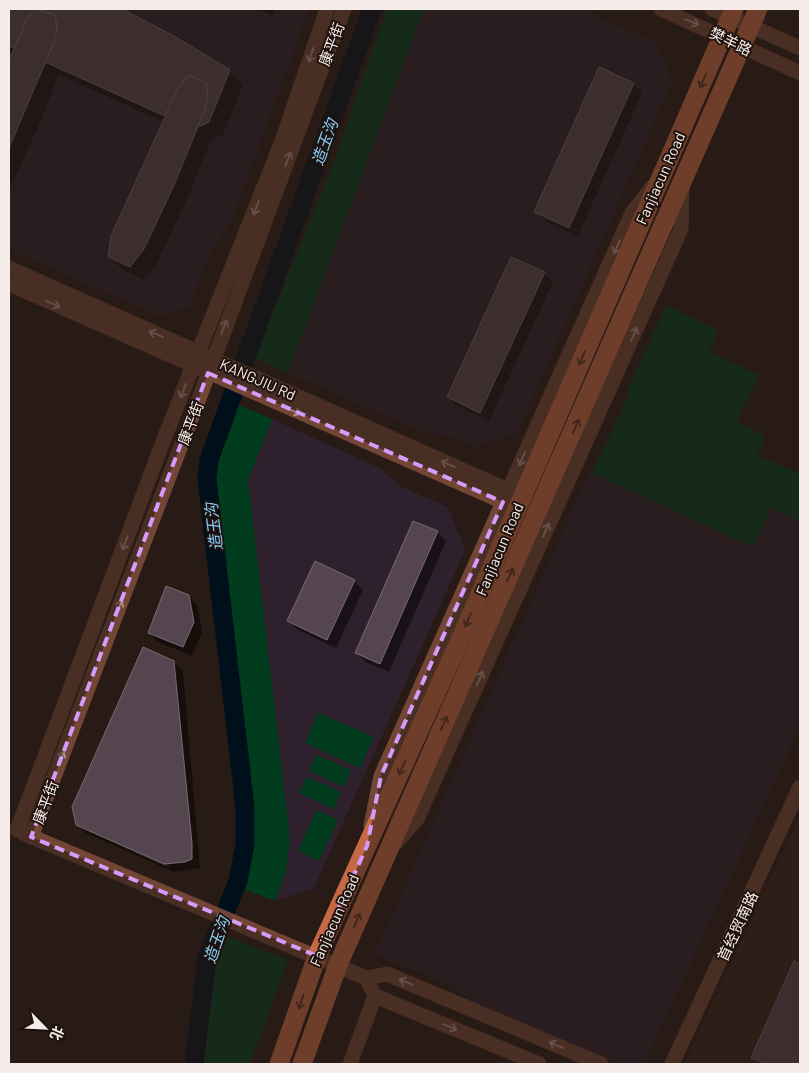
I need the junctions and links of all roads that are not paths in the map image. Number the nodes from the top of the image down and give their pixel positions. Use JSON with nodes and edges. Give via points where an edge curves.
{"nodes":[{"id":1,"x":327,"y":9,"type":"edge"},
{"id":2,"x":344,"y":9,"type":"edge"},
{"id":3,"x":661,"y":9,"type":"edge"},
{"id":4,"x":712,"y":9,"type":"edge"},
{"id":5,"x":728,"y":22,"type":"edge"},
{"id":6,"x":750,"y":29,"type":"edge"},
{"id":7,"x":800,"y":48,"type":"edge"},
{"id":8,"x":800,"y":73,"type":"edge"},
{"id":9,"x":661,"y":176,"type":"junction"},
{"id":10,"x":9,"y":268,"type":"edge"},
{"id":11,"x":9,"y":284,"type":"edge"},
{"id":12,"x":195,"y":360,"type":"junction"},
{"id":13,"x":210,"y":366,"type":"junction"},
{"id":14,"x":506,"y":496,"type":"junction"},
{"id":15,"x":476,"y":563,"type":"junction"},
{"id":16,"x":481,"y":590,"type":"junction"},
{"id":17,"x":800,"y":788,"type":"edge"},
{"id":18,"x":13,"y":828,"type":"edge"},
{"id":19,"x":31,"y":837,"type":"junction"},
{"id":20,"x":367,"y":846,"type":"junction"},
{"id":21,"x":317,"y":956,"type":"junction"},
{"id":22,"x":338,"y":965,"type":"junction"},
{"id":23,"x":366,"y":978,"type":"junction"},
{"id":24,"x":375,"y":996,"type":"junction"},
{"id":25,"x":279,"y":1064,"type":"edge"},
{"id":26,"x":302,"y":1064,"type":"edge"},
{"id":27,"x":350,"y":1064,"type":"edge"},
{"id":28,"x":539,"y":1064,"type":"edge"},
{"id":29,"x":601,"y":1064,"type":"edge"},
{"id":30,"x":672,"y":1064,"type":"edge"}],
"edges":[{"from":1,"to":12,"type":"street","name":"康平街","one_way":true,"via":[[282,141]]},
{"from":13,"to":2,"type":"street","name":"康平街","one_way":true},
{"from":3,"to":5,"type":"street","name":"樊羊路","one_way":true},
{"from":4,"to":5,"type":"street","name":"樊羊路"},
{"from":5,"to":6,"type":"street","name":"樊羊路"},
{"from":5,"to":6,"type":"street","name":"樊羊路"},
{"from":5,"to":9,"type":"main road","name":"Fanjiacun Road","one_way":true},
{"from":6,"to":7,"type":"street","name":"樊羊路"},
{"from":6,"to":8,"type":"street","name":"樊羊路"},
{"from":22,"to":6,"type":"main road","name":"Fanjiacun Road","one_way":true},
{"from":9,"to":14,"type":"street","one_way":true,"via":[[632,213]]},
{"from":9,"to":16,"type":"main road","name":"Fanjiacun Road","one_way":true},
{"from":12,"to":10,"type":"street","name":"KANGJIU Rd","one_way":true},
{"from":11,"to":12,"type":"street","name":"KANGJIU Rd","one_way":true},
{"from":12,"to":13,"type":"street","name":"KANGJIU Rd"},
{"from":12,"to":18,"type":"street","name":"康平街","one_way":true},
{"from":13,"to":14,"type":"street","name":"KANGJIU Rd"},
{"from":19,"to":13,"type":"street","name":"康平街","one_way":true},
{"from":14,"to":15,"type":"street"},
{"from":15,"to":16,"type":"main road"},
{"from":15,"to":20,"type":"street","via":[[381,776]]},
{"from":16,"to":20,"type":"main road","name":"Fanjiacun Road","one_way":true},
{"from":17,"to":30,"type":"street","name":"首经贸南路"},
{"from":18,"to":19,"type":"street"},
{"from":19,"to":21,"type":"street"},
{"from":20,"to":21,"type":"main road","name":"Fanjiacun Road"},
{"from":21,"to":22,"type":"street"},
{"from":21,"to":25,"type":"main road","name":"Fanjiacun Road","one_way":true},
{"from":22,"to":23,"type":"street"},
{"from":22,"to":26,"type":"main road","name":"Fanjiacun Road"},
{"from":23,"to":24,"type":"street"},
{"from":29,"to":23,"type":"street","one_way":true,"via":[[387,974]]},
{"from":24,"to":27,"type":"street"},
{"from":24,"to":28,"type":"street","one_way":true}]}
